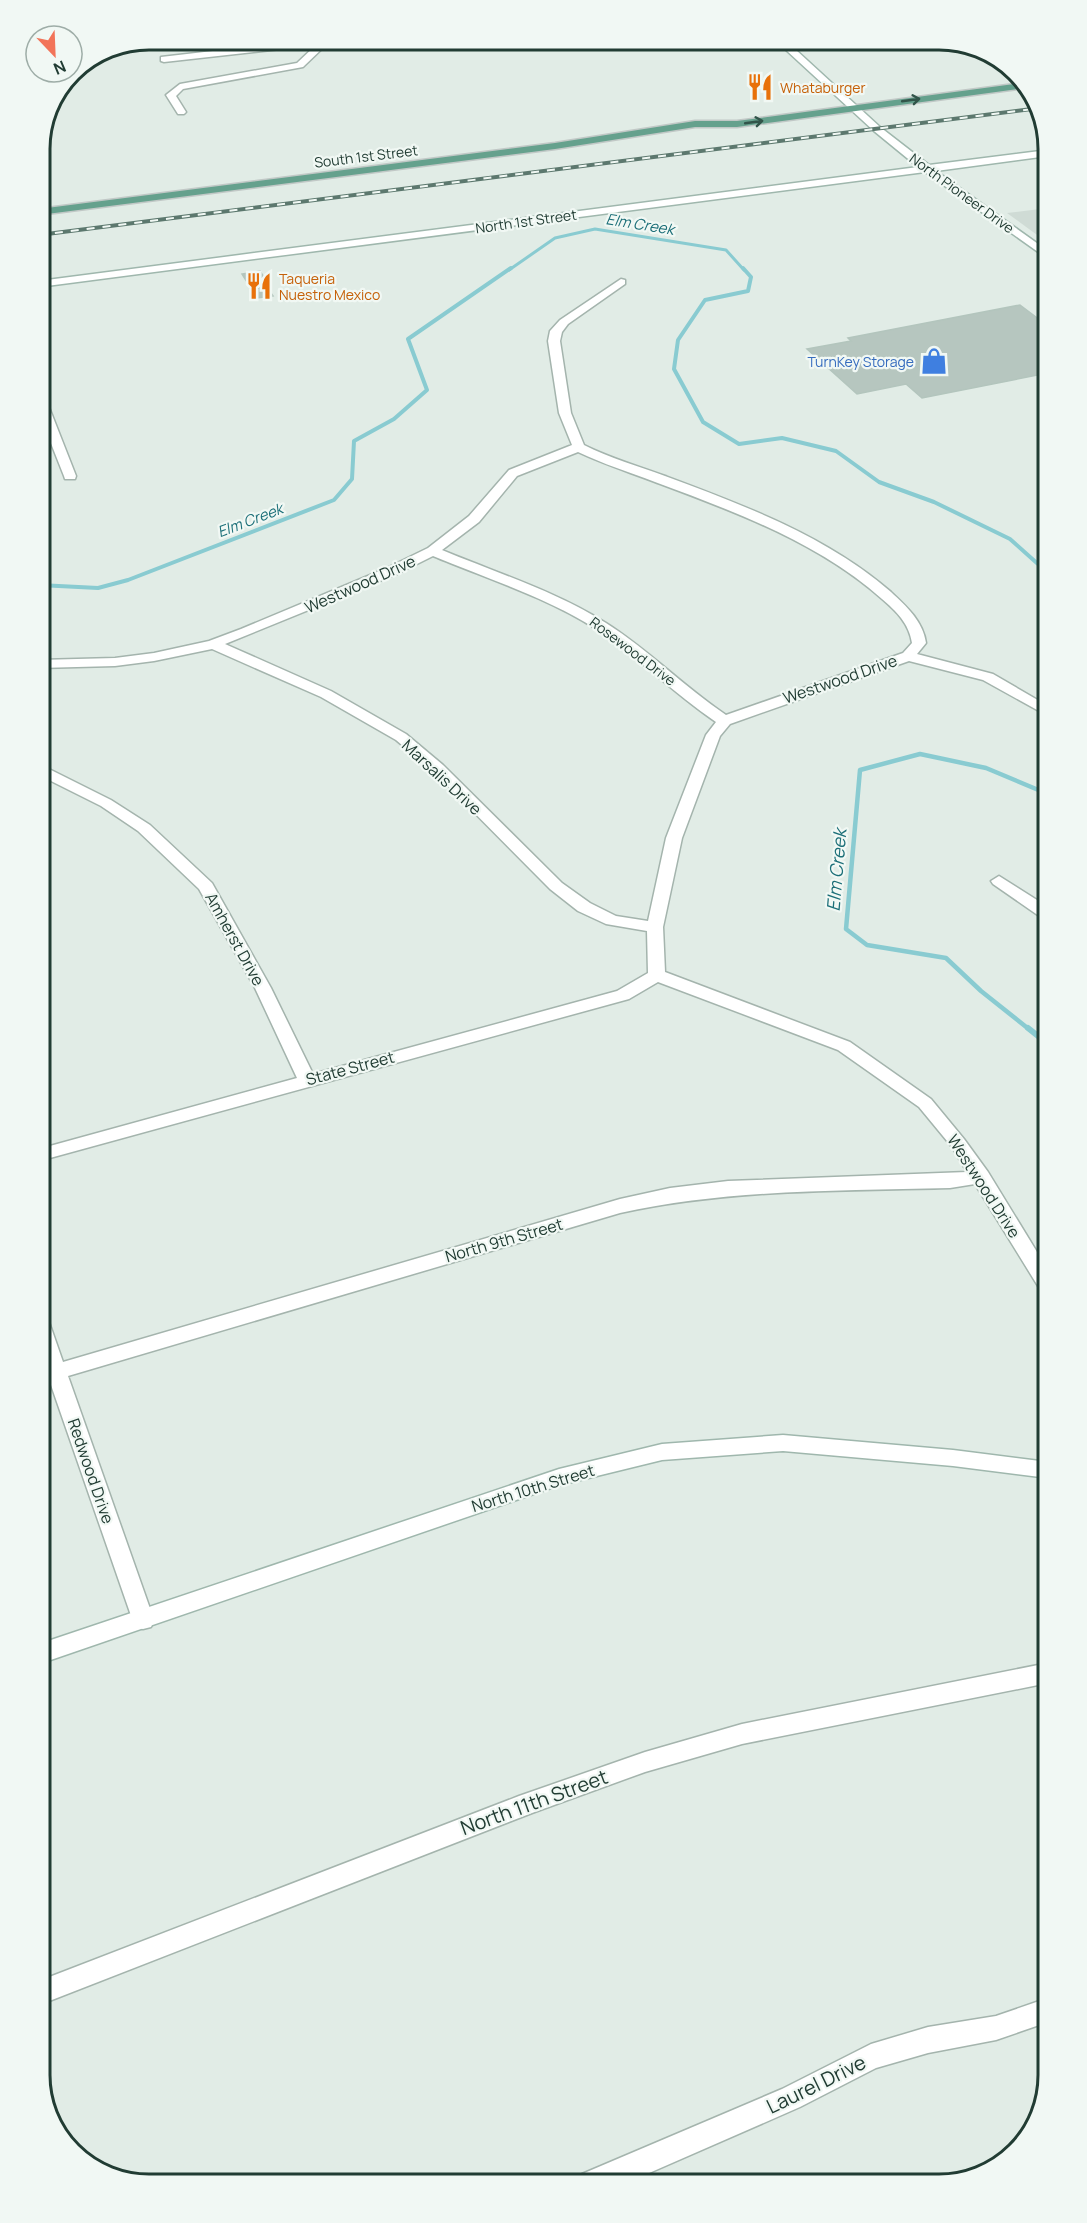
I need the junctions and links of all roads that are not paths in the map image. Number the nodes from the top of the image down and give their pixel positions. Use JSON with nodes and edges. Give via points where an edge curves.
{"nodes":[{"id":1,"x":236,"y":50,"type":"edge"},
{"id":2,"x":316,"y":50,"type":"edge"},
{"id":3,"x":790,"y":50,"type":"edge"},
{"id":4,"x":164,"y":59,"type":"dead end"},
{"id":5,"x":1009,"y":78,"type":"edge"},
{"id":6,"x":1016,"y":87,"type":"edge"},
{"id":7,"x":843,"y":99,"type":"junction"},
{"id":8,"x":853,"y":108,"type":"junction"},
{"id":9,"x":181,"y":112,"type":"dead end"},
{"id":10,"x":695,"y":124,"type":"junction"},
{"id":11,"x":1038,"y":154,"type":"edge"},
{"id":12,"x":927,"y":169,"type":"junction"},
{"id":13,"x":50,"y":211,"type":"edge"},
{"id":14,"x":1038,"y":249,"type":"edge"},
{"id":15,"x":621,"y":282,"type":"dead end"},
{"id":16,"x":50,"y":283,"type":"edge"},
{"id":17,"x":50,"y":425,"type":"edge"},
{"id":18,"x":579,"y":447,"type":"junction"},
{"id":19,"x":70,"y":476,"type":"dead end"},
{"id":20,"x":433,"y":551,"type":"junction"},
{"id":21,"x":213,"y":644,"type":"junction"},
{"id":22,"x":908,"y":656,"type":"junction"},
{"id":23,"x":50,"y":664,"type":"edge"},
{"id":24,"x":1038,"y":706,"type":"edge"},
{"id":25,"x":725,"y":721,"type":"junction"},
{"id":26,"x":50,"y":775,"type":"edge"},
{"id":27,"x":999,"y":881,"type":"dead end"},
{"id":28,"x":1038,"y":907,"type":"edge"},
{"id":29,"x":655,"y":927,"type":"junction"},
{"id":30,"x":657,"y":975,"type":"junction"},
{"id":31,"x":307,"y":1080,"type":"junction"},
{"id":32,"x":50,"y":1152,"type":"edge"},
{"id":33,"x":981,"y":1177,"type":"junction"},
{"id":34,"x":1038,"y":1270,"type":"edge"},
{"id":35,"x":50,"y":1374,"type":"edge"},
{"id":36,"x":50,"y":1380,"type":"edge"},
{"id":37,"x":1038,"y":1469,"type":"edge"},
{"id":38,"x":143,"y":1620,"type":"junction"},
{"id":39,"x":50,"y":1650,"type":"edge"},
{"id":40,"x":1038,"y":1675,"type":"edge"},
{"id":41,"x":50,"y":1989,"type":"edge"},
{"id":42,"x":1038,"y":2013,"type":"edge"},
{"id":43,"x":616,"y":2174,"type":"edge"}],
"edges":[{"from":1,"to":4,"type":"street"},
{"from":2,"to":9,"type":"street","via":[[300,65],[180,87],[171,95]]},
{"from":3,"to":7,"type":"street","name":"North Pioneer Drive"},
{"from":5,"to":7,"type":"main road","name":"South 1st Street"},
{"from":8,"to":6,"type":"main road","name":"South 1st Street","one_way":true},
{"from":7,"to":8,"type":"street","name":"North Pioneer Drive"},
{"from":7,"to":10,"type":"main road","name":"South 1st Street","via":[[722,115]]},
{"from":10,"to":8,"type":"main road","name":"South 1st Street","one_way":true,"via":[[737,124]]},
{"from":8,"to":12,"type":"street","name":"North Pioneer Drive"},
{"from":10,"to":13,"type":"main road","name":"South 1st Street"},
{"from":11,"to":12,"type":"street","name":"North 1st Street"},
{"from":12,"to":14,"type":"street","name":"North Pioneer Drive"},
{"from":12,"to":16,"type":"street","name":"North 1st Street"},
{"from":15,"to":18,"type":"street","via":[[556,331],[554,341],[565,413]]},
{"from":17,"to":19,"type":"street"},
{"from":18,"to":20,"type":"street","name":"Westwood Drive","via":[[513,473],[474,519]]},
{"from":18,"to":22,"type":"street","name":"Westwood Drive","via":[[750,516],[860,574],[918,630],[919,643]]},
{"from":20,"to":21,"type":"street","name":"Westwood Drive","via":[[339,594]]},
{"from":20,"to":25,"type":"street","name":"Rosewood Drive","via":[[583,615]]},
{"from":21,"to":23,"type":"street","name":"Westwood Drive","via":[[115,662]]},
{"from":21,"to":29,"type":"street","name":"Marsalis Drive","via":[[326,694],[401,737],[438,768],[556,886],[584,908],[612,920]]},
{"from":22,"to":24,"type":"street","via":[[988,677]]},
{"from":22,"to":25,"type":"street","name":"Westwood Drive"},
{"from":25,"to":29,"type":"street","via":[[712,735],[674,838]]},
{"from":26,"to":31,"type":"street","name":"Amherst Drive","via":[[144,828],[206,886],[263,988]]},
{"from":27,"to":28,"type":"street"},
{"from":29,"to":30,"type":"street"},
{"from":30,"to":31,"type":"street","name":"State Street","via":[[623,995]]},
{"from":30,"to":33,"type":"street","name":"Westwood Drive","via":[[844,1046],[924,1103]]},
{"from":31,"to":32,"type":"street","name":"State Street"},
{"from":33,"to":34,"type":"street","name":"Westwood Drive"},
{"from":33,"to":35,"type":"street","name":"North 9th Street","via":[[728,1188],[670,1195],[620,1206]]},
{"from":36,"to":38,"type":"street","name":"Redwood Drive"},
{"from":37,"to":38,"type":"street","name":"North 10th Street","via":[[783,1443],[662,1452],[559,1477]]},
{"from":38,"to":39,"type":"street","name":"North 10th Street"},
{"from":40,"to":41,"type":"street","name":"North 11th Street","via":[[742,1734],[645,1762]]},
{"from":42,"to":43,"type":"street","name":"Laurel Drive","via":[[996,2028],[928,2040],[871,2057],[791,2098]]}]}
